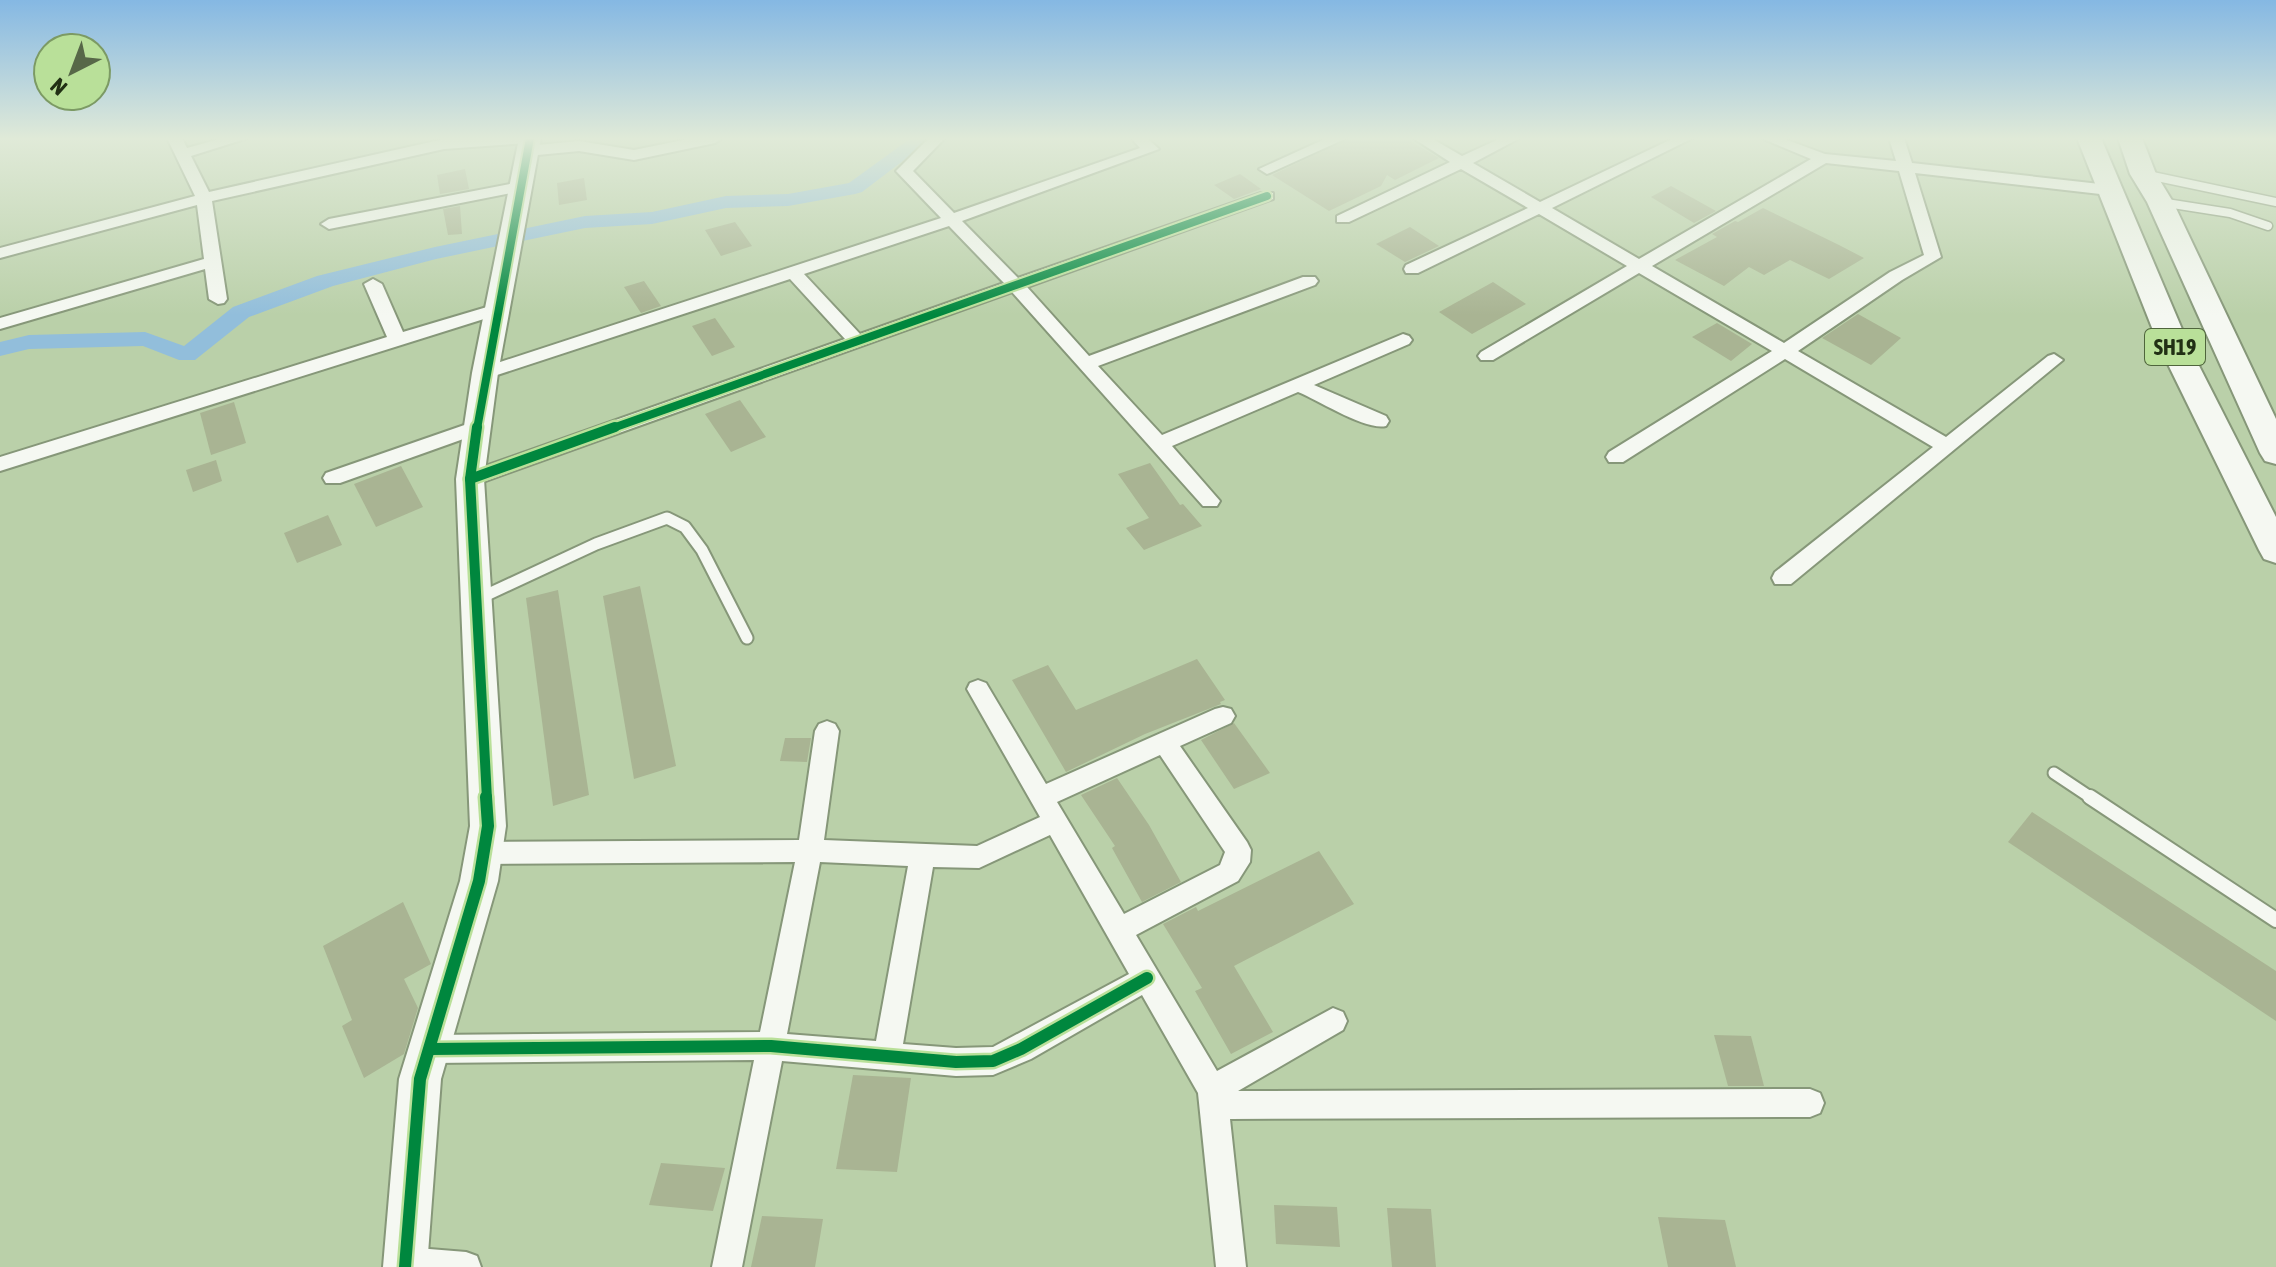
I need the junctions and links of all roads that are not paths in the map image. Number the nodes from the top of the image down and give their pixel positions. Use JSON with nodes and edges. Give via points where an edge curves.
{"nodes":[{"id":1,"x":208,"y":197,"type":"edge"},
{"id":2,"x":468,"y":197,"type":"edge"},
{"id":3,"x":518,"y":197,"type":"edge"},
{"id":4,"x":932,"y":197,"type":"edge"},
{"id":5,"x":1015,"y":197,"type":"edge"},
{"id":6,"x":1264,"y":197,"type":"edge"},
{"id":7,"x":1389,"y":197,"type":"edge"},
{"id":8,"x":1522,"y":197,"type":"edge"},
{"id":9,"x":1563,"y":197,"type":"edge"},
{"id":10,"x":1757,"y":197,"type":"edge"},
{"id":11,"x":1914,"y":197,"type":"edge"},
{"id":12,"x":2112,"y":197,"type":"edge"},
{"id":13,"x":2157,"y":197,"type":"edge"},
{"id":14,"x":2253,"y":197,"type":"edge"},
{"id":15,"x":204,"y":198,"type":"junction"},
{"id":16,"x":2160,"y":202,"type":"junction"},
{"id":17,"x":2276,"y":202,"type":"edge"},
{"id":18,"x":1540,"y":208,"type":"junction"},
{"id":19,"x":1343,"y":219,"type":"dead end"},
{"id":20,"x":951,"y":220,"type":"junction"},
{"id":21,"x":329,"y":224,"type":"dead end"},
{"id":22,"x":2268,"y":226,"type":"dead end"},
{"id":23,"x":0,"y":253,"type":"edge"},
{"id":24,"x":212,"y":262,"type":"junction"},
{"id":25,"x":1640,"y":266,"type":"junction"},
{"id":26,"x":1412,"y":269,"type":"dead end"},
{"id":27,"x":793,"y":272,"type":"junction"},
{"id":28,"x":1309,"y":281,"type":"dead end"},
{"id":29,"x":373,"y":284,"type":"dead end"},
{"id":30,"x":1015,"y":285,"type":"junction"},
{"id":31,"x":218,"y":299,"type":"dead end"},
{"id":32,"x":497,"y":309,"type":"junction"},
{"id":33,"x":0,"y":324,"type":"edge"},
{"id":34,"x":397,"y":340,"type":"junction"},
{"id":35,"x":1403,"y":340,"type":"dead end"},
{"id":36,"x":857,"y":341,"type":"junction"},
{"id":37,"x":1785,"y":351,"type":"junction"},
{"id":38,"x":1487,"y":356,"type":"dead end"},
{"id":39,"x":2054,"y":360,"type":"dead end"},
{"id":40,"x":1086,"y":364,"type":"junction"},
{"id":41,"x":485,"y":373,"type":"junction"},
{"id":42,"x":1297,"y":385,"type":"junction"},
{"id":43,"x":1379,"y":421,"type":"dead end"},
{"id":44,"x":476,"y":427,"type":"junction"},
{"id":45,"x":1159,"y":444,"type":"junction"},
{"id":46,"x":1947,"y":446,"type":"junction"},
{"id":47,"x":2276,"y":453,"type":"edge"},
{"id":48,"x":1616,"y":457,"type":"dead end"},
{"id":49,"x":0,"y":464,"type":"edge"},
{"id":50,"x":333,"y":478,"type":"dead end"},
{"id":51,"x":470,"y":479,"type":"junction"},
{"id":52,"x":1210,"y":501,"type":"dead end"},
{"id":53,"x":2276,"y":550,"type":"edge"},
{"id":54,"x":1783,"y":578,"type":"dead end"},
{"id":55,"x":476,"y":600,"type":"junction"},
{"id":56,"x":747,"y":638,"type":"dead end"},
{"id":57,"x":978,"y":689,"type":"dead end"},
{"id":58,"x":1223,"y":716,"type":"dead end"},
{"id":59,"x":827,"y":731,"type":"dead end"},
{"id":60,"x":1164,"y":742,"type":"junction"},
{"id":61,"x":2054,"y":773,"type":"dead end"},
{"id":62,"x":1042,"y":797,"type":"junction"},
{"id":63,"x":1056,"y":821,"type":"junction"},
{"id":64,"x":810,"y":851,"type":"junction"},
{"id":65,"x":485,"y":853,"type":"junction"},
{"id":66,"x":922,"y":855,"type":"junction"},
{"id":67,"x":2276,"y":920,"type":"edge"},
{"id":68,"x":1119,"y":930,"type":"junction"},
{"id":69,"x":1147,"y":978,"type":"junction"},
{"id":70,"x":1333,"y":1021,"type":"dead end"},
{"id":71,"x":771,"y":1046,"type":"junction"},
{"id":72,"x":430,"y":1049,"type":"junction"},
{"id":73,"x":887,"y":1056,"type":"junction"},
{"id":74,"x":1214,"y":1098,"type":"junction"},
{"id":75,"x":1810,"y":1103,"type":"dead end"},
{"id":76,"x":405,"y":1264,"type":"edge"},
{"id":77,"x":466,"y":1267,"type":"edge"},
{"id":78,"x":727,"y":1267,"type":"edge"},
{"id":79,"x":1231,"y":1267,"type":"edge"}],
"edges":[{"from":1,"to":15,"type":"street"},
{"from":2,"to":21,"type":"street"},
{"from":3,"to":32,"type":"street"},
{"from":4,"to":20,"type":"street"},
{"from":5,"to":20,"type":"street"},
{"from":6,"to":30,"type":"street"},
{"from":7,"to":19,"type":"street"},
{"from":8,"to":18,"type":"street"},
{"from":9,"to":18,"type":"street"},
{"from":10,"to":25,"type":"street"},
{"from":11,"to":37,"type":"street","via":[[1933,257]]},
{"from":12,"to":53,"type":"main road","number":"SH19","via":[[2175,348]]},
{"from":13,"to":16,"type":"main road","number":"SH19"},
{"from":14,"to":17,"type":"lane"},
{"from":15,"to":23,"type":"street"},
{"from":15,"to":24,"type":"street"},
{"from":16,"to":22,"type":"lane","via":[[2230,213]]},
{"from":16,"to":47,"type":"main road","number":"SH19"},
{"from":18,"to":25,"type":"street"},
{"from":18,"to":26,"type":"street"},
{"from":20,"to":27,"type":"street"},
{"from":20,"to":30,"type":"street"},
{"from":24,"to":31,"type":"street"},
{"from":24,"to":33,"type":"street"},
{"from":25,"to":37,"type":"street"},
{"from":25,"to":38,"type":"street"},
{"from":27,"to":36,"type":"street"},
{"from":27,"to":41,"type":"street"},
{"from":28,"to":40,"type":"street"},
{"from":29,"to":34,"type":"street"},
{"from":30,"to":36,"type":"street"},
{"from":30,"to":40,"type":"street"},
{"from":32,"to":34,"type":"street"},
{"from":32,"to":41,"type":"street"},
{"from":34,"to":49,"type":"street"},
{"from":35,"to":42,"type":"street"},
{"from":36,"to":51,"type":"street"},
{"from":37,"to":46,"type":"street"},
{"from":37,"to":48,"type":"street"},
{"from":39,"to":46,"type":"street"},
{"from":40,"to":45,"type":"street"},
{"from":41,"to":44,"type":"street"},
{"from":42,"to":43,"type":"street"},
{"from":42,"to":45,"type":"street"},
{"from":44,"to":50,"type":"street"},
{"from":44,"to":51,"type":"street"},
{"from":45,"to":52,"type":"street"},
{"from":46,"to":54,"type":"street"},
{"from":51,"to":55,"type":"street"},
{"from":55,"to":56,"type":"lane","via":[[596,544],[667,518],[685,527],[702,550]]},
{"from":55,"to":65,"type":"street"},
{"from":57,"to":62,"type":"street"},
{"from":58,"to":60,"type":"street"},
{"from":59,"to":64,"type":"street"},
{"from":60,"to":62,"type":"street"},
{"from":60,"to":68,"type":"street","via":[[1238,850],[1237,862],[1229,873]]},
{"from":61,"to":67,"type":"lane"},
{"from":62,"to":63,"type":"street"},
{"from":63,"to":66,"type":"street","via":[[979,857]]},
{"from":63,"to":68,"type":"street"},
{"from":64,"to":65,"type":"street"},
{"from":64,"to":66,"type":"street"},
{"from":64,"to":71,"type":"street"},
{"from":65,"to":72,"type":"street"},
{"from":66,"to":73,"type":"street"},
{"from":68,"to":69,"type":"street"},
{"from":69,"to":73,"type":"street","via":[[993,1061]]},
{"from":69,"to":74,"type":"street"},
{"from":70,"to":74,"type":"street"},
{"from":71,"to":72,"type":"street"},
{"from":71,"to":73,"type":"street"},
{"from":71,"to":78,"type":"street"},
{"from":72,"to":76,"type":"street","via":[[415,1106]]},
{"from":74,"to":75,"type":"street"},
{"from":74,"to":79,"type":"street"},
{"from":76,"to":77,"type":"street"}]}
